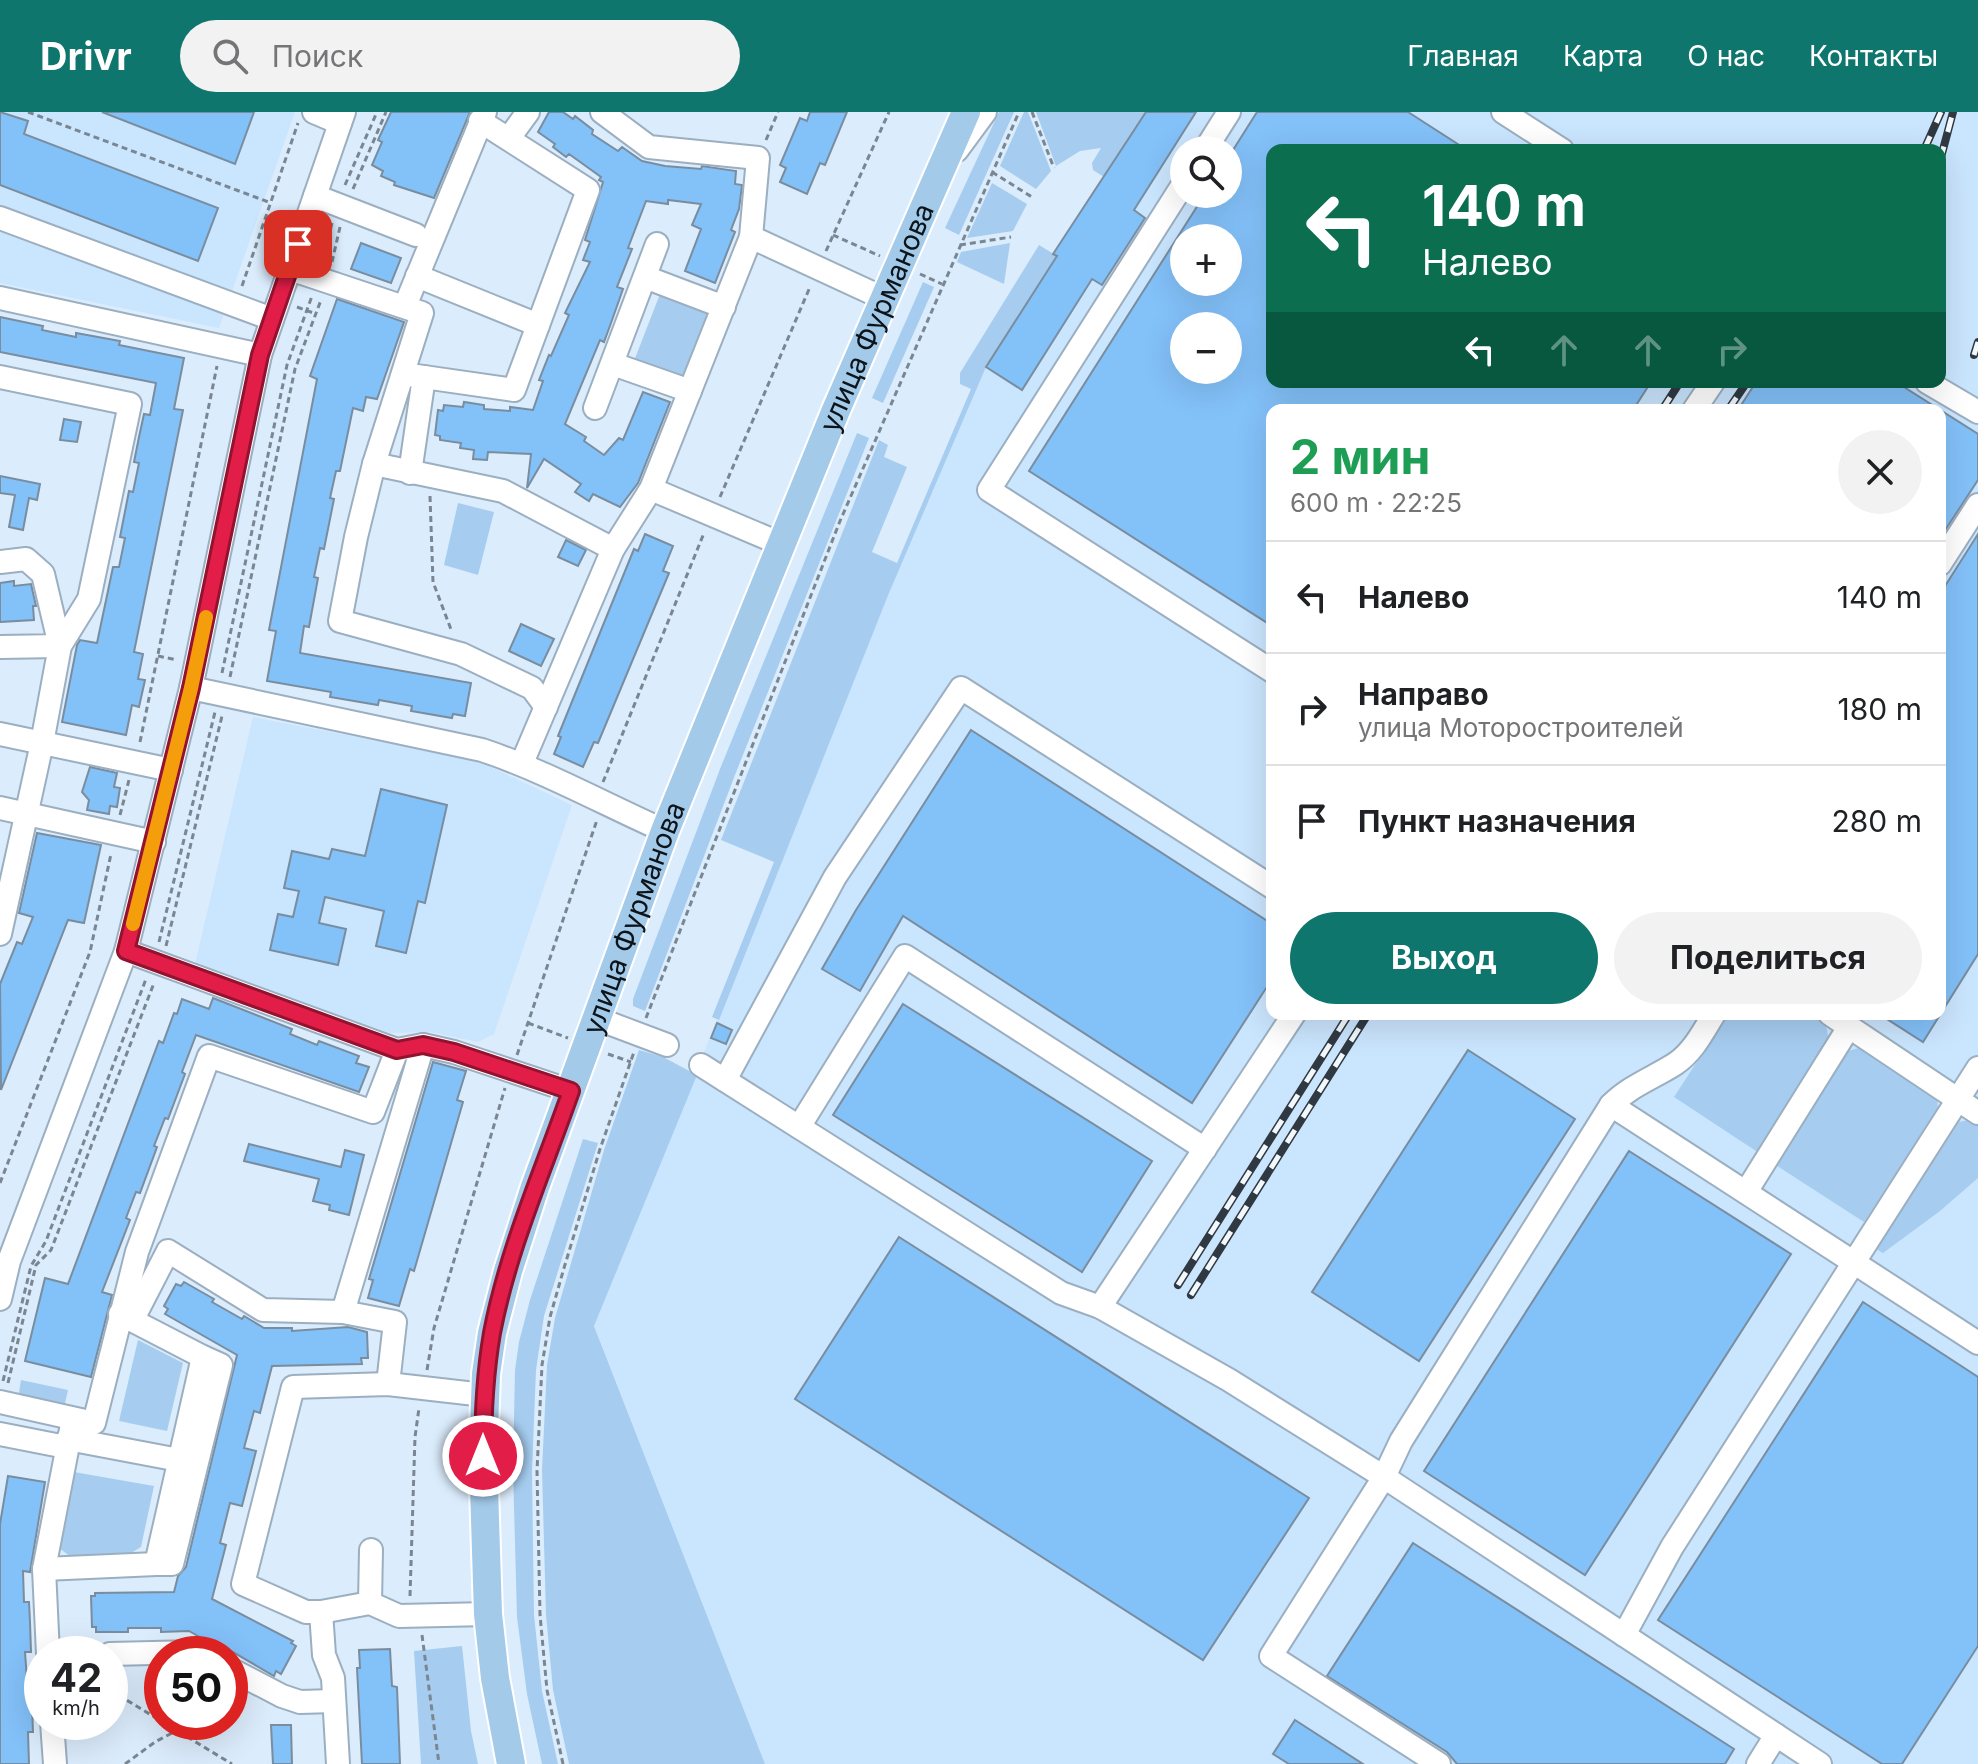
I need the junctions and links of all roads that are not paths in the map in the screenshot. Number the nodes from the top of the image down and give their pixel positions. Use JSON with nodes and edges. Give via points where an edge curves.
{"nodes":[{"id":1,"x":314,"y":112,"type":"edge"},
{"id":2,"x":528,"y":112,"type":"edge"},
{"id":3,"x":602,"y":112,"type":"edge"},
{"id":4,"x":949,"y":112,"type":"edge"},
{"id":5,"x":966,"y":112,"type":"edge"},
{"id":6,"x":985,"y":112,"type":"edge"},
{"id":7,"x":1229,"y":112,"type":"edge"},
{"id":8,"x":1503,"y":112,"type":"edge"},
{"id":9,"x":342,"y":117,"type":"edge"},
{"id":10,"x":483,"y":117,"type":"edge"},
{"id":11,"x":1214,"y":136,"type":"edge"},
{"id":12,"x":509,"y":138,"type":"junction"},
{"id":13,"x":1553,"y":144,"type":"edge"},
{"id":14,"x":942,"y":170,"type":"junction"},
{"id":15,"x":315,"y":196,"type":"junction"},
{"id":16,"x":1170,"y":205,"type":"edge"},
{"id":17,"x":0,"y":218,"type":"edge"},
{"id":18,"x":416,"y":235,"type":"dead end"},
{"id":19,"x":751,"y":237,"type":"junction"},
{"id":20,"x":657,"y":244,"type":"dead end"},
{"id":21,"x":290,"y":269,"type":"junction"},
{"id":22,"x":417,"y":276,"type":"junction"},
{"id":23,"x":645,"y":277,"type":"junction"},
{"id":24,"x":0,"y":298,"type":"edge"},
{"id":25,"x":885,"y":299,"type":"junction"},
{"id":26,"x":405,"y":306,"type":"junction"},
{"id":27,"x":724,"y":307,"type":"junction"},
{"id":28,"x":272,"y":319,"type":"junction"},
{"id":29,"x":538,"y":325,"type":"junction"},
{"id":30,"x":260,"y":355,"type":"junction"},
{"id":31,"x":613,"y":364,"type":"junction"},
{"id":32,"x":413,"y":375,"type":"junction"},
{"id":33,"x":0,"y":377,"type":"edge"},
{"id":34,"x":1937,"y":388,"type":"edge"},
{"id":35,"x":690,"y":391,"type":"junction"},
{"id":36,"x":595,"y":408,"type":"dead end"},
{"id":37,"x":1978,"y":412,"type":"edge"},
{"id":38,"x":374,"y":464,"type":"junction"},
{"id":39,"x":420,"y":475,"type":"junction"},
{"id":40,"x":651,"y":489,"type":"junction"},
{"id":41,"x":1978,"y":505,"type":"edge"},
{"id":42,"x":781,"y":544,"type":"junction"},
{"id":43,"x":613,"y":549,"type":"junction"},
{"id":44,"x":1946,"y":555,"type":"edge"},
{"id":45,"x":0,"y":562,"type":"edge"},
{"id":46,"x":60,"y":646,"type":"junction"},
{"id":47,"x":0,"y":647,"type":"edge"},
{"id":48,"x":1266,"y":667,"type":"edge"},
{"id":49,"x":191,"y":688,"type":"junction"},
{"id":50,"x":546,"y":707,"type":"junction"},
{"id":51,"x":0,"y":734,"type":"edge"},
{"id":52,"x":42,"y":743,"type":"junction"},
{"id":53,"x":522,"y":763,"type":"junction"},
{"id":54,"x":171,"y":770,"type":"junction"},
{"id":55,"x":0,"y":808,"type":"edge"},
{"id":56,"x":27,"y":814,"type":"junction"},
{"id":57,"x":665,"y":831,"type":"junction"},
{"id":58,"x":154,"y":842,"type":"junction"},
{"id":59,"x":1266,"y":883,"type":"edge"},
{"id":60,"x":5,"y":891,"type":"edge"},
{"id":61,"x":0,"y":934,"type":"edge"},
{"id":62,"x":126,"y":951,"type":"junction"},
{"id":63,"x":598,"y":1019,"type":"junction"},
{"id":64,"x":1290,"y":1020,"type":"edge"},
{"id":65,"x":1710,"y":1020,"type":"edge"},
{"id":66,"x":1839,"y":1020,"type":"edge"},
{"id":67,"x":1849,"y":1027,"type":"junction"},
{"id":68,"x":423,"y":1045,"type":"junction"},
{"id":69,"x":667,"y":1045,"type":"dead end"},
{"id":70,"x":397,"y":1050,"type":"junction"},
{"id":71,"x":701,"y":1065,"type":"dead end"},
{"id":72,"x":1978,"y":1068,"type":"edge"},
{"id":73,"x":725,"y":1080,"type":"junction"},
{"id":74,"x":571,"y":1091,"type":"junction"},
{"id":75,"x":1958,"y":1099,"type":"junction"},
{"id":76,"x":1611,"y":1105,"type":"junction"},
{"id":77,"x":1978,"y":1113,"type":"edge"},
{"id":78,"x":799,"y":1127,"type":"junction"},
{"id":79,"x":1205,"y":1149,"type":"junction"},
{"id":80,"x":1746,"y":1192,"type":"junction"},
{"id":81,"x":4,"y":1260,"type":"edge"},
{"id":82,"x":1853,"y":1262,"type":"junction"},
{"id":83,"x":0,"y":1299,"type":"edge"},
{"id":84,"x":1100,"y":1307,"type":"junction"},
{"id":85,"x":343,"y":1312,"type":"junction"},
{"id":86,"x":127,"y":1317,"type":"junction"},
{"id":87,"x":1978,"y":1343,"type":"edge"},
{"id":88,"x":203,"y":1357,"type":"junction"},
{"id":89,"x":388,"y":1384,"type":"junction"},
{"id":90,"x":4,"y":1395,"type":"edge"},
{"id":91,"x":484,"y":1395,"type":"junction"},
{"id":92,"x":0,"y":1434,"type":"edge"},
{"id":93,"x":69,"y":1435,"type":"junction"},
{"id":94,"x":179,"y":1460,"type":"junction"},
{"id":95,"x":1384,"y":1477,"type":"junction"},
{"id":96,"x":371,"y":1550,"type":"dead end"},
{"id":97,"x":156,"y":1564,"type":"junction"},
{"id":98,"x":44,"y":1569,"type":"junction"},
{"id":99,"x":370,"y":1603,"type":"junction"},
{"id":100,"x":321,"y":1612,"type":"junction"},
{"id":101,"x":488,"y":1614,"type":"junction"},
{"id":102,"x":1624,"y":1635,"type":"junction"},
{"id":103,"x":47,"y":1636,"type":"edge"},
{"id":104,"x":248,"y":1678,"type":"edge"},
{"id":105,"x":334,"y":1701,"type":"junction"},
{"id":106,"x":1776,"y":1735,"type":"junction"},
{"id":107,"x":53,"y":1740,"type":"edge"},
{"id":108,"x":55,"y":1764,"type":"edge"},
{"id":109,"x":338,"y":1764,"type":"edge"},
{"id":110,"x":511,"y":1764,"type":"edge"},
{"id":111,"x":1439,"y":1764,"type":"edge"},
{"id":112,"x":1758,"y":1764,"type":"edge"},
{"id":113,"x":1820,"y":1764,"type":"edge"}],
"edges":[{"from":1,"to":9,"type":"street"},
{"from":2,"to":12,"type":"street"},
{"from":3,"to":19,"type":"street","via":[[649,147],[758,158]]},
{"from":4,"to":14,"type":"street"},
{"from":5,"to":14,"type":"main road","name":"улица Фурманова"},
{"from":6,"to":14,"type":"street"},
{"from":7,"to":11,"type":"street"},
{"from":8,"to":13,"type":"street"},
{"from":9,"to":15,"type":"street"},
{"from":10,"to":12,"type":"street"},
{"from":10,"to":22,"type":"street"},
{"from":12,"to":29,"type":"street","via":[[588,190]]},
{"from":14,"to":25,"type":"main road","name":"улица Фурманова"},
{"from":15,"to":18,"type":"street"},
{"from":15,"to":21,"type":"street"},
{"from":16,"to":48,"type":"street","via":[[989,490]]},
{"from":17,"to":28,"type":"street"},
{"from":19,"to":25,"type":"street"},
{"from":19,"to":27,"type":"street"},
{"from":20,"to":23,"type":"street"},
{"from":21,"to":26,"type":"street"},
{"from":21,"to":28,"type":"street"},
{"from":22,"to":26,"type":"street"},
{"from":22,"to":29,"type":"street"},
{"from":23,"to":27,"type":"street"},
{"from":23,"to":31,"type":"street"},
{"from":24,"to":30,"type":"street"},
{"from":25,"to":42,"type":"main road","name":"улица Фурманова"},
{"from":26,"to":32,"type":"street","via":[[422,313]]},
{"from":27,"to":35,"type":"street"},
{"from":28,"to":30,"type":"street"},
{"from":29,"to":32,"type":"street","via":[[514,390]]},
{"from":30,"to":49,"type":"street"},
{"from":31,"to":35,"type":"street"},
{"from":31,"to":36,"type":"street"},
{"from":32,"to":38,"type":"street"},
{"from":32,"to":39,"type":"street"},
{"from":33,"to":46,"type":"street","via":[[130,404],[89,599]]},
{"from":34,"to":37,"type":"street"},
{"from":35,"to":40,"type":"street"},
{"from":38,"to":39,"type":"street"},
{"from":38,"to":50,"type":"street","via":[[340,621],[461,654],[532,688]]},
{"from":39,"to":43,"type":"street","via":[[503,491]]},
{"from":40,"to":42,"type":"street"},
{"from":40,"to":43,"type":"street"},
{"from":41,"to":44,"type":"street"},
{"from":42,"to":57,"type":"main road","name":"улица Фурманова"},
{"from":43,"to":50,"type":"street"},
{"from":45,"to":46,"type":"street","via":[[26,559],[43,574]]},
{"from":46,"to":47,"type":"street"},
{"from":46,"to":52,"type":"street"},
{"from":49,"to":53,"type":"street"},
{"from":49,"to":54,"type":"street"},
{"from":50,"to":53,"type":"street"},
{"from":51,"to":52,"type":"street"},
{"from":52,"to":54,"type":"street"},
{"from":52,"to":56,"type":"street"},
{"from":53,"to":57,"type":"street"},
{"from":54,"to":58,"type":"street"},
{"from":55,"to":56,"type":"street"},
{"from":56,"to":58,"type":"street"},
{"from":56,"to":60,"type":"street"},
{"from":57,"to":63,"type":"main road","name":"улица Фурманова"},
{"from":58,"to":62,"type":"street"},
{"from":59,"to":73,"type":"street","via":[[961,688],[835,877]]},
{"from":60,"to":61,"type":"street"},
{"from":62,"to":70,"type":"street"},
{"from":62,"to":81,"type":"street"},
{"from":63,"to":69,"type":"street"},
{"from":63,"to":74,"type":"main road","name":"улица Фурманова"},
{"from":64,"to":79,"type":"street"},
{"from":65,"to":76,"type":"street","via":[[1677,1063],[1627,1089]]},
{"from":66,"to":67,"type":"street"},
{"from":67,"to":75,"type":"street"},
{"from":67,"to":80,"type":"street"},
{"from":68,"to":70,"type":"street"},
{"from":68,"to":74,"type":"street"},
{"from":68,"to":85,"type":"street"},
{"from":70,"to":86,"type":"street","via":[[373,1112],[209,1056],[137,1252]]},
{"from":71,"to":73,"type":"street"},
{"from":72,"to":75,"type":"street"},
{"from":73,"to":78,"type":"street"},
{"from":74,"to":91,"type":"main road","name":"улица Фурманова","via":[[508,1271]]},
{"from":75,"to":77,"type":"street"},
{"from":75,"to":82,"type":"street"},
{"from":76,"to":80,"type":"street"},
{"from":76,"to":95,"type":"street","via":[[1401,1441]]},
{"from":78,"to":79,"type":"street","via":[[905,956]]},
{"from":78,"to":84,"type":"street","via":[[1061,1293]]},
{"from":79,"to":84,"type":"street"},
{"from":80,"to":82,"type":"street"},
{"from":81,"to":83,"type":"street"},
{"from":82,"to":87,"type":"street"},
{"from":82,"to":102,"type":"street","via":[[1672,1547]]},
{"from":84,"to":95,"type":"street"},
{"from":85,"to":86,"type":"street","via":[[263,1310],[168,1251]]},
{"from":85,"to":89,"type":"street","via":[[395,1322]]},
{"from":86,"to":88,"type":"street"},
{"from":86,"to":93,"type":"street","via":[[94,1423]]},
{"from":88,"to":94,"type":"street"},
{"from":88,"to":97,"type":"street","via":[[221,1365],[172,1564]]},
{"from":89,"to":91,"type":"street"},
{"from":89,"to":100,"type":"street","via":[[293,1387],[243,1584],[306,1612]]},
{"from":90,"to":93,"type":"street"},
{"from":91,"to":101,"type":"main road","name":"улица Фурманова"},
{"from":92,"to":93,"type":"street"},
{"from":93,"to":94,"type":"street"},
{"from":93,"to":98,"type":"street"},
{"from":94,"to":97,"type":"street"},
{"from":95,"to":102,"type":"street"},
{"from":95,"to":111,"type":"street","via":[[1271,1656]]},
{"from":96,"to":99,"type":"street"},
{"from":97,"to":98,"type":"street"},
{"from":98,"to":103,"type":"street"},
{"from":99,"to":100,"type":"street"},
{"from":99,"to":101,"type":"street","via":[[399,1616]]},
{"from":100,"to":105,"type":"street"},
{"from":101,"to":110,"type":"main road","name":"улица Фурманова"},
{"from":102,"to":106,"type":"street"},
{"from":104,"to":105,"type":"street","via":[[300,1702]]},
{"from":105,"to":109,"type":"street"},
{"from":106,"to":112,"type":"street"},
{"from":106,"to":113,"type":"street"},
{"from":107,"to":108,"type":"street"}]}
